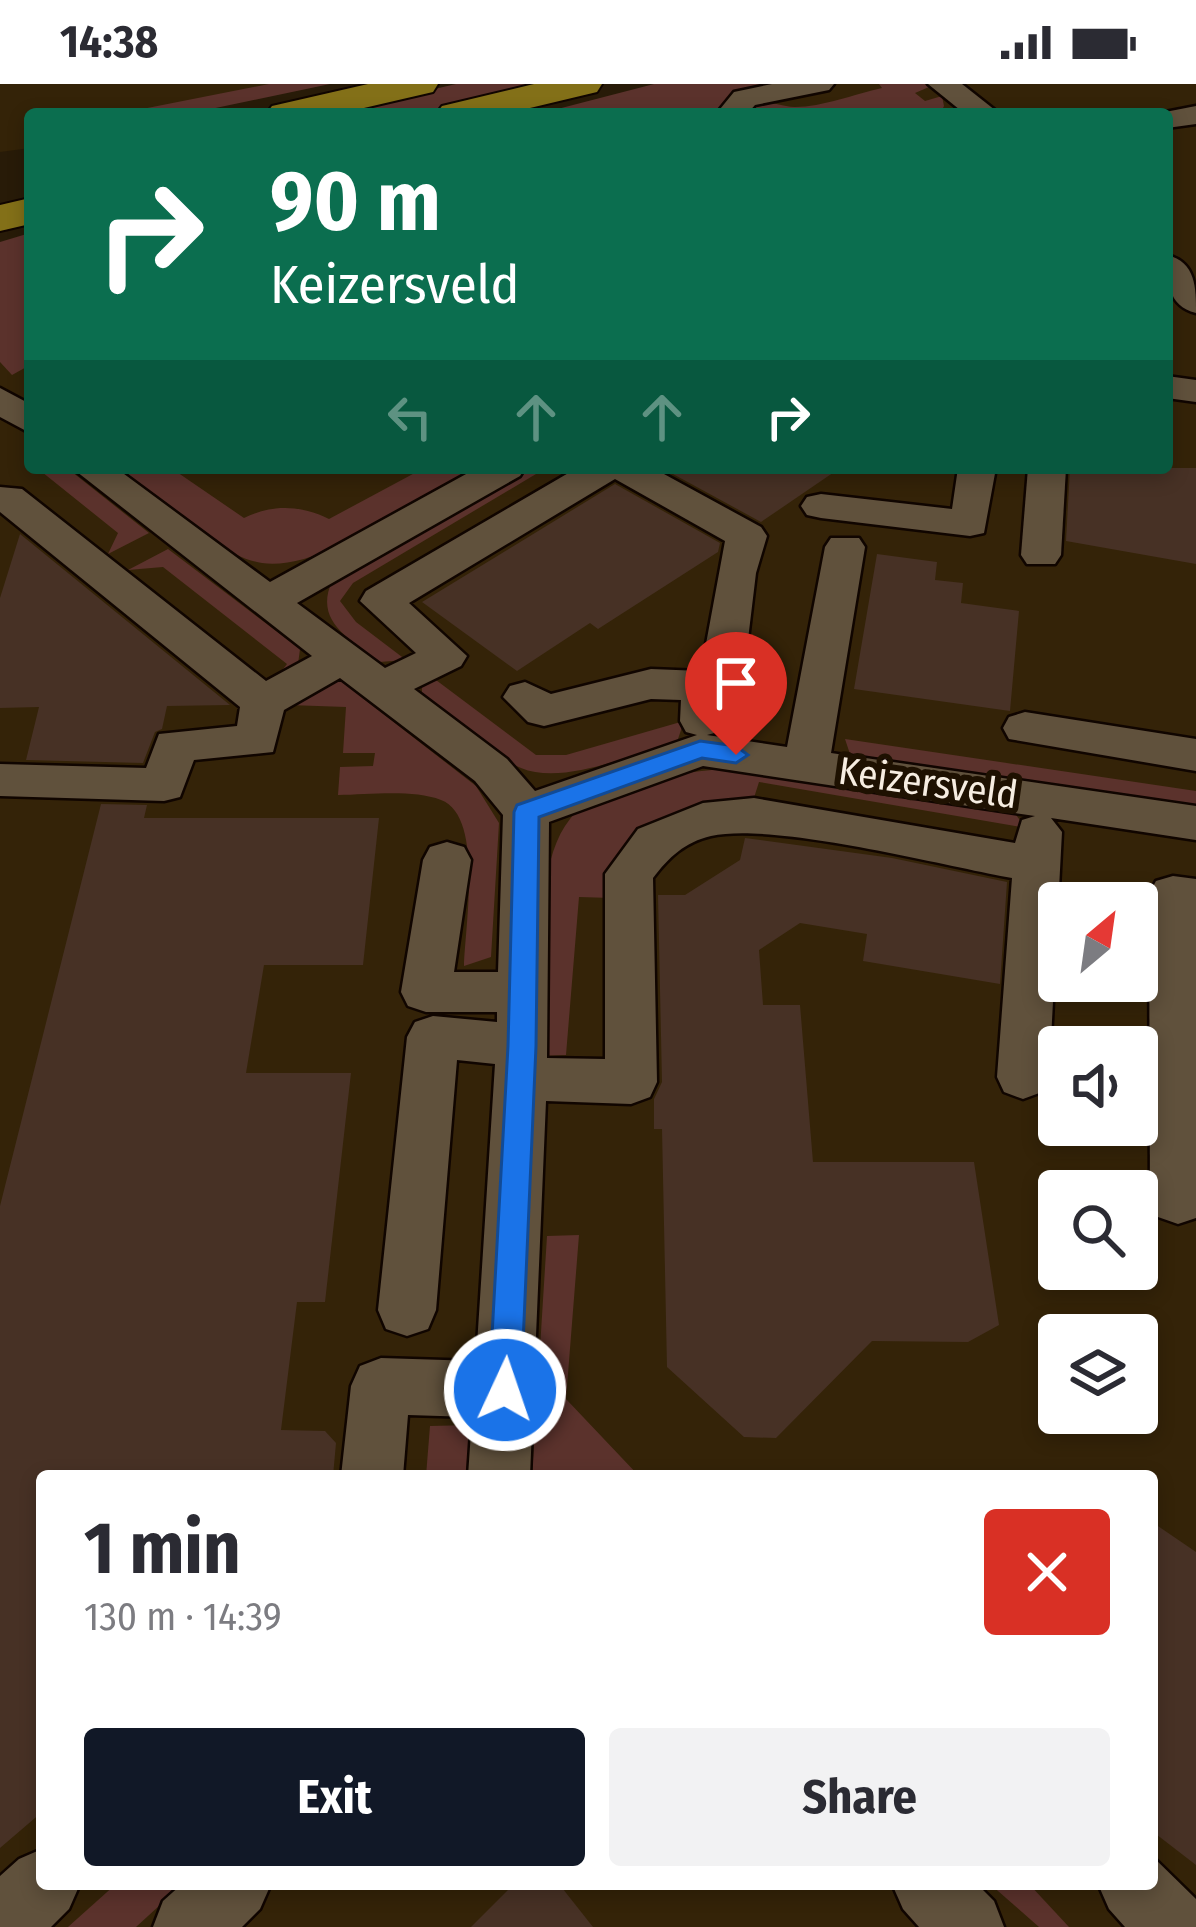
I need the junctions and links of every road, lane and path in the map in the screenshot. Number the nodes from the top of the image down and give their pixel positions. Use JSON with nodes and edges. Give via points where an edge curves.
{"nodes":[{"id":1,"x":419,"y":84,"type":"edge"},
{"id":2,"x":583,"y":84,"type":"edge"},
{"id":3,"x":819,"y":84,"type":"edge"},
{"id":4,"x":943,"y":84,"type":"edge"},
{"id":5,"x":313,"y":108,"type":"edge"},
{"id":6,"x":482,"y":108,"type":"edge"},
{"id":7,"x":736,"y":108,"type":"edge"},
{"id":8,"x":977,"y":108,"type":"edge"},
{"id":9,"x":0,"y":399,"type":"edge"},
{"id":10,"x":24,"y":417,"type":"edge"},
{"id":11,"x":100,"y":474,"type":"edge"},
{"id":12,"x":495,"y":474,"type":"edge"},
{"id":13,"x":595,"y":474,"type":"edge"},
{"id":14,"x":635,"y":474,"type":"edge"},
{"id":15,"x":976,"y":474,"type":"edge"},
{"id":16,"x":1047,"y":474,"type":"edge"},
{"id":17,"x":0,"y":500,"type":"edge"},
{"id":18,"x":821,"y":506,"type":"dead end"},
{"id":19,"x":845,"y":547,"type":"dead end"},
{"id":20,"x":1041,"y":555,"type":"dead end"},
{"id":21,"x":268,"y":601,"type":"junction"},
{"id":22,"x":361,"y":672,"type":"junction"},
{"id":23,"x":704,"y":686,"type":"junction"},
{"id":24,"x":525,"y":697,"type":"dead end"},
{"id":25,"x":263,"y":702,"type":"junction"},
{"id":26,"x":1025,"y":728,"type":"dead end"},
{"id":27,"x":700,"y":750,"type":"junction"},
{"id":28,"x":1196,"y":755,"type":"edge"},
{"id":29,"x":806,"y":765,"type":"junction"},
{"id":30,"x":0,"y":779,"type":"edge"},
{"id":31,"x":1043,"y":800,"type":"junction"},
{"id":32,"x":526,"y":812,"type":"junction"},
{"id":33,"x":1196,"y":823,"type":"edge"},
{"id":34,"x":447,"y":860,"type":"dead end"},
{"id":35,"x":1034,"y":864,"type":"junction"},
{"id":36,"x":1196,"y":897,"type":"edge"},
{"id":37,"x":522,"y":992,"type":"junction"},
{"id":38,"x":520,"y":1063,"type":"junction"},
{"id":39,"x":1023,"y":1077,"type":"dead end"},
{"id":40,"x":1178,"y":1200,"type":"dead end"},
{"id":41,"x":407,"y":1310,"type":"dead end"},
{"id":42,"x":505,"y":1390,"type":"junction"},
{"id":43,"x":373,"y":1470,"type":"edge"},
{"id":44,"x":499,"y":1470,"type":"edge"},
{"id":45,"x":38,"y":1890,"type":"edge"},
{"id":46,"x":229,"y":1890,"type":"edge"},
{"id":47,"x":934,"y":1890,"type":"edge"},
{"id":48,"x":1139,"y":1890,"type":"edge"},
{"id":49,"x":0,"y":1925,"type":"edge"},
{"id":50,"x":189,"y":1927,"type":"edge"},
{"id":51,"x":968,"y":1927,"type":"edge"},
{"id":52,"x":1173,"y":1927,"type":"edge"}],
"edges":[{"from":1,"to":5,"type":"main road"},
{"from":2,"to":6,"type":"main road"},
{"from":3,"to":7,"type":"street","via":[[745,98]]},
{"from":4,"to":8,"type":"street"},
{"from":9,"to":10,"type":"street"},
{"from":11,"to":21,"type":"street"},
{"from":12,"to":21,"type":"street"},
{"from":13,"to":22,"type":"street","via":[[380,601],[446,656]]},
{"from":14,"to":23,"type":"street","via":[[747,536],[721,681]]},
{"from":15,"to":18,"type":"street","via":[[970,524]]},
{"from":16,"to":20,"type":"street"},
{"from":17,"to":25,"type":"street","via":[[8,497]]},
{"from":19,"to":29,"type":"street"},
{"from":21,"to":22,"type":"street"},
{"from":22,"to":25,"type":"street"},
{"from":22,"to":32,"type":"street","via":[[491,770]]},
{"from":23,"to":24,"type":"street","via":[[651,684],[544,711]]},
{"from":23,"to":27,"type":"street"},
{"from":25,"to":30,"type":"street","via":[[257,741],[175,745],[164,785]]},
{"from":26,"to":28,"type":"street"},
{"from":27,"to":29,"type":"street","name":"Keizersveld"},
{"from":27,"to":32,"type":"street","name":"Keizersveld"},
{"from":29,"to":31,"type":"street","name":"Keizersveld"},
{"from":31,"to":33,"type":"street","name":"Keizersveld"},
{"from":31,"to":35,"type":"street"},
{"from":32,"to":37,"type":"street"},
{"from":34,"to":37,"type":"street","via":[[426,992]]},
{"from":35,"to":38,"type":"street","via":[[754,814],[703,820],[655,841],[629,874],[632,1082]]},
{"from":35,"to":39,"type":"street"},
{"from":36,"to":40,"type":"street","via":[[1173,894]]},
{"from":37,"to":38,"type":"street"},
{"from":38,"to":41,"type":"street","via":[[433,1037]]},
{"from":38,"to":42,"type":"street"},
{"from":42,"to":43,"type":"street","via":[[381,1386]]},
{"from":42,"to":44,"type":"street"},
{"from":45,"to":49,"type":"street"},
{"from":46,"to":50,"type":"street"},
{"from":47,"to":51,"type":"street"},
{"from":48,"to":52,"type":"street"}]}
